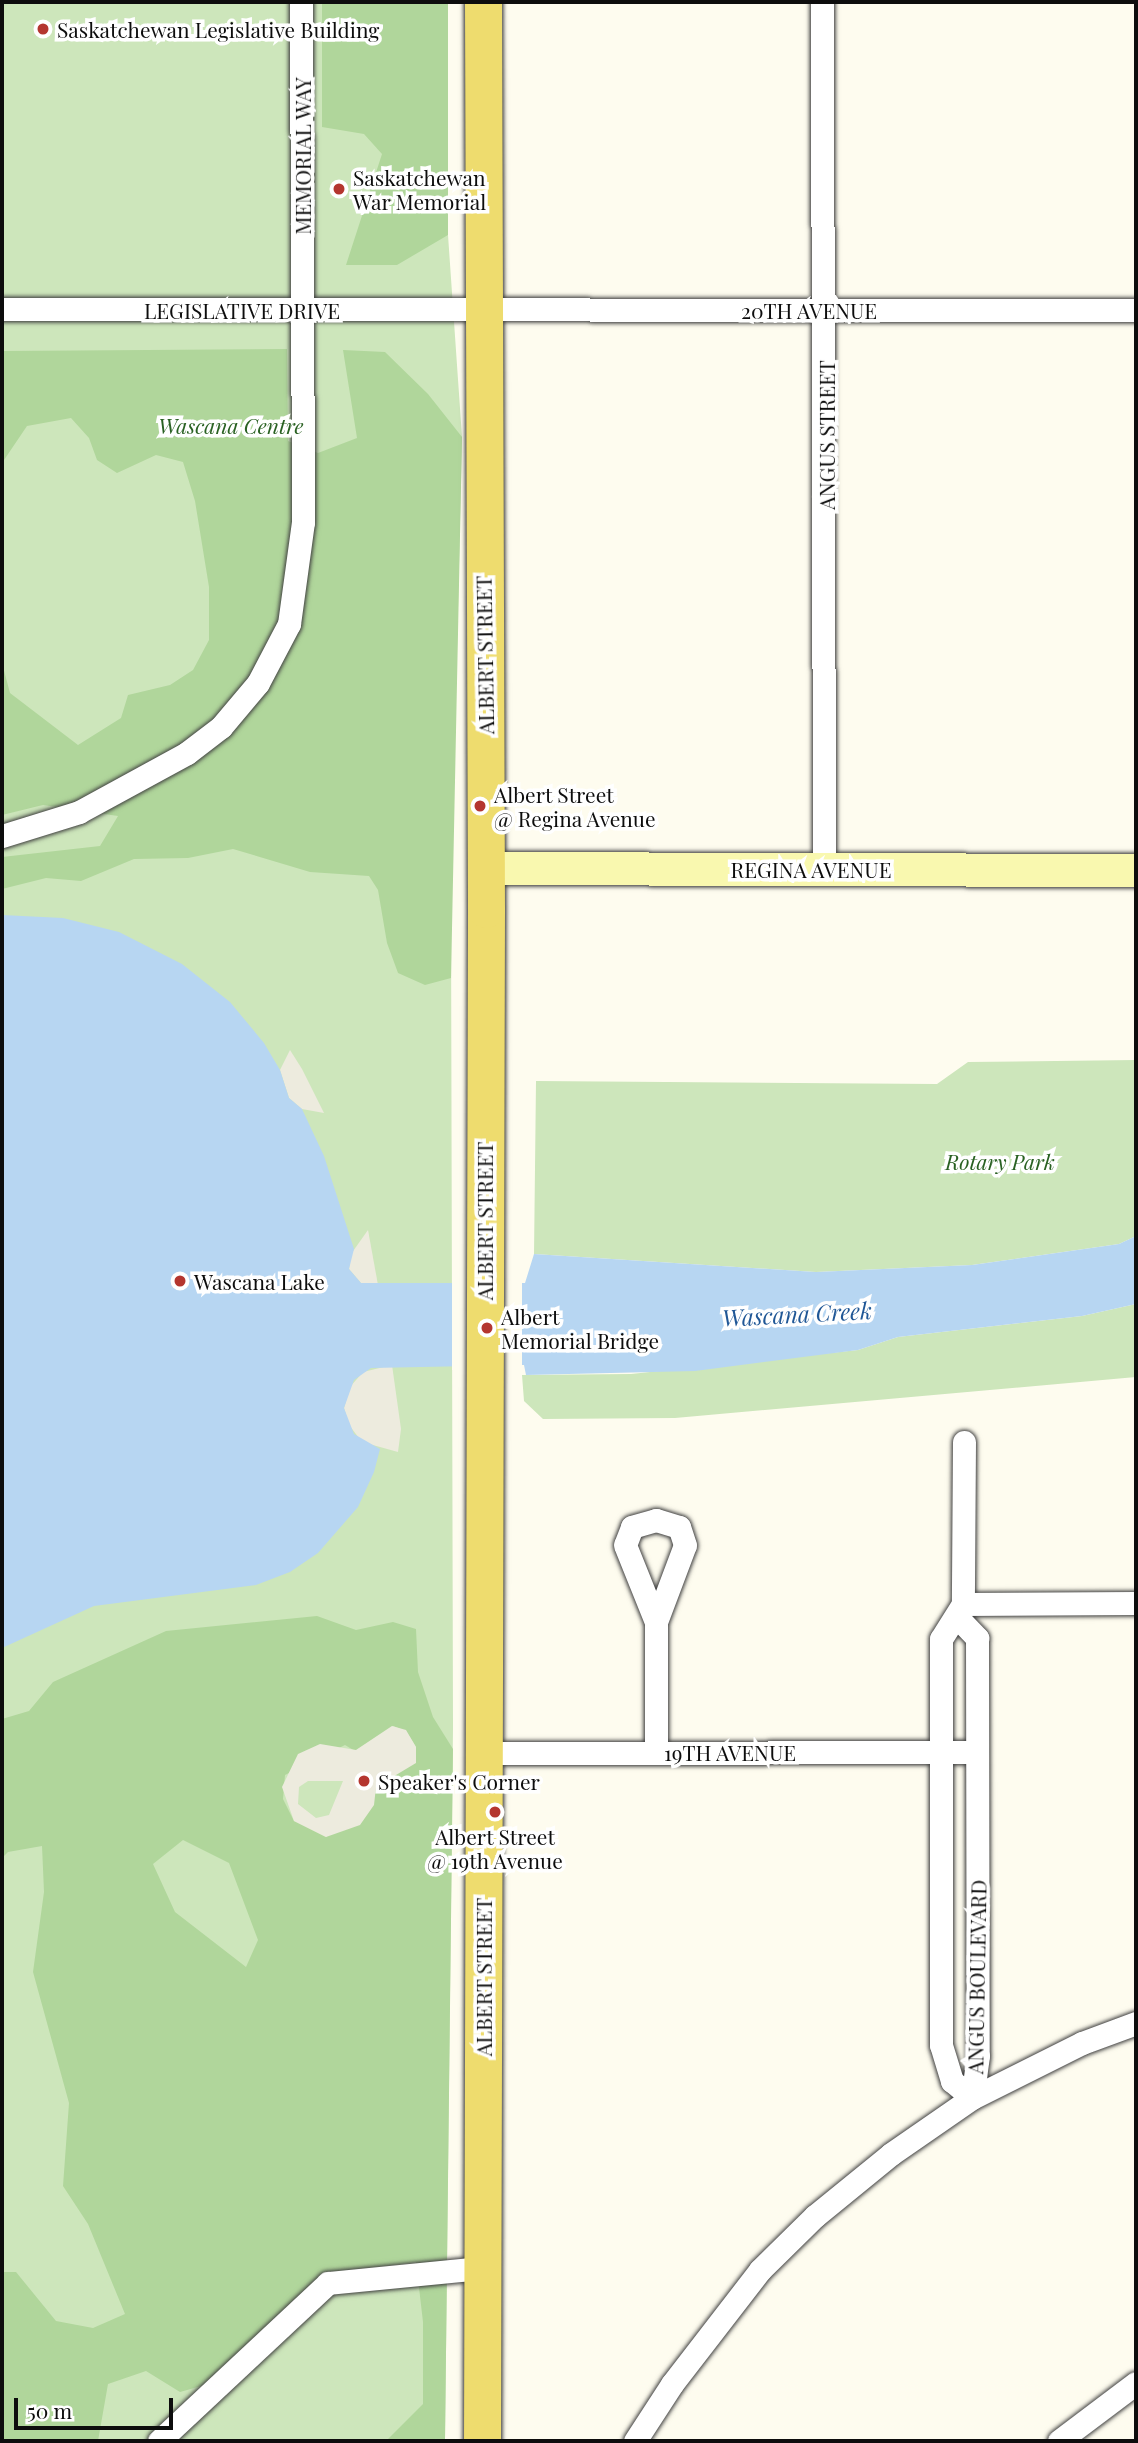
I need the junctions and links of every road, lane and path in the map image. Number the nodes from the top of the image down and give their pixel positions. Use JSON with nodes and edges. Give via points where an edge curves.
{"nodes":[{"id":1,"x":301,"y":2,"type":"edge"},
{"id":2,"x":483,"y":2,"type":"edge"},
{"id":3,"x":822,"y":2,"type":"edge"},
{"id":4,"x":2,"y":309,"type":"edge"},
{"id":5,"x":302,"y":310,"type":"junction"},
{"id":6,"x":482,"y":310,"type":"junction"},
{"id":7,"x":826,"y":310,"type":"junction"},
{"id":8,"x":1136,"y":310,"type":"edge"},
{"id":9,"x":2,"y":836,"type":"edge"},
{"id":10,"x":486,"y":868,"type":"junction"},
{"id":11,"x":824,"y":869,"type":"junction"},
{"id":12,"x":1136,"y":870,"type":"edge"},
{"id":13,"x":964,"y":1442,"type":"dead end"},
{"id":14,"x":1136,"y":1603,"type":"edge"},
{"id":15,"x":960,"y":1611,"type":"junction"},
{"id":16,"x":656,"y":1622,"type":"dead end"},
{"id":17,"x":483,"y":1740,"type":"junction"},
{"id":18,"x":656,"y":1752,"type":"junction"},
{"id":19,"x":941,"y":1752,"type":"junction"},
{"id":20,"x":977,"y":1752,"type":"junction"},
{"id":21,"x":1136,"y":2023,"type":"edge"},
{"id":22,"x":972,"y":2098,"type":"junction"},
{"id":23,"x":482,"y":2268,"type":"junction"},
{"id":24,"x":1136,"y":2383,"type":"edge"},
{"id":25,"x":159,"y":2441,"type":"edge"},
{"id":26,"x":482,"y":2441,"type":"edge"},
{"id":27,"x":635,"y":2441,"type":"edge"},
{"id":28,"x":1059,"y":2441,"type":"edge"}],
"edges":[{"from":1,"to":5,"type":"street","name":"MEMORIAL WAY"},
{"from":2,"to":6,"type":"main road","name":"ALBERT STREET"},
{"from":3,"to":7,"type":"street","name":"ANGUS STREET"},
{"from":4,"to":5,"type":"street","name":"LEGISLATIVE DRIVE"},
{"from":5,"to":6,"type":"street","name":"LEGISLATIVE DRIVE"},
{"from":5,"to":9,"type":"street","name":"MEMORIAL WAY","via":[[303,522],[297,578],[289,624],[258,683],[221,727],[138,784],[79,812]]},
{"from":6,"to":7,"type":"street","name":"20TH AVENUE"},
{"from":6,"to":10,"type":"main road","name":"ALBERT STREET"},
{"from":7,"to":8,"type":"street","name":"20TH AVENUE"},
{"from":7,"to":11,"type":"street","name":"ANGUS STREET"},
{"from":10,"to":11,"type":"street","name":"REGINA AVENUE"},
{"from":10,"to":17,"type":"main road","name":"ALBERT STREET"},
{"from":11,"to":12,"type":"street","name":"REGINA AVENUE"},
{"from":13,"to":15,"type":"street","name":"ANGUS BOULEVARD"},
{"from":14,"to":15,"type":"street"},
{"from":15,"to":19,"type":"street","name":"ANGUS BOULEVARD","via":[[941,1639]]},
{"from":15,"to":20,"type":"street","name":"ANGUS BOULEVARD","via":[[976,1638]]},
{"from":16,"to":18,"type":"street"},
{"from":17,"to":18,"type":"street","name":"19TH AVENUE"},
{"from":17,"to":23,"type":"main road","name":"ALBERT STREET"},
{"from":18,"to":19,"type":"street","name":"19TH AVENUE"},
{"from":19,"to":20,"type":"street","name":"19TH AVENUE"},
{"from":19,"to":22,"type":"street","name":"ANGUS BOULEVARD","via":[[941,2045],[952,2081]]},
{"from":20,"to":22,"type":"street","name":"ANGUS BOULEVARD","via":[[978,2056]]},
{"from":21,"to":22,"type":"street","via":[[1082,2043]]},
{"from":22,"to":27,"type":"street","via":[[880,2163],[815,2216],[760,2270],[672,2384]]},
{"from":23,"to":25,"type":"street","via":[[328,2283]]},
{"from":23,"to":26,"type":"main road","name":"ALBERT STREET"},
{"from":24,"to":28,"type":"street"}]}
